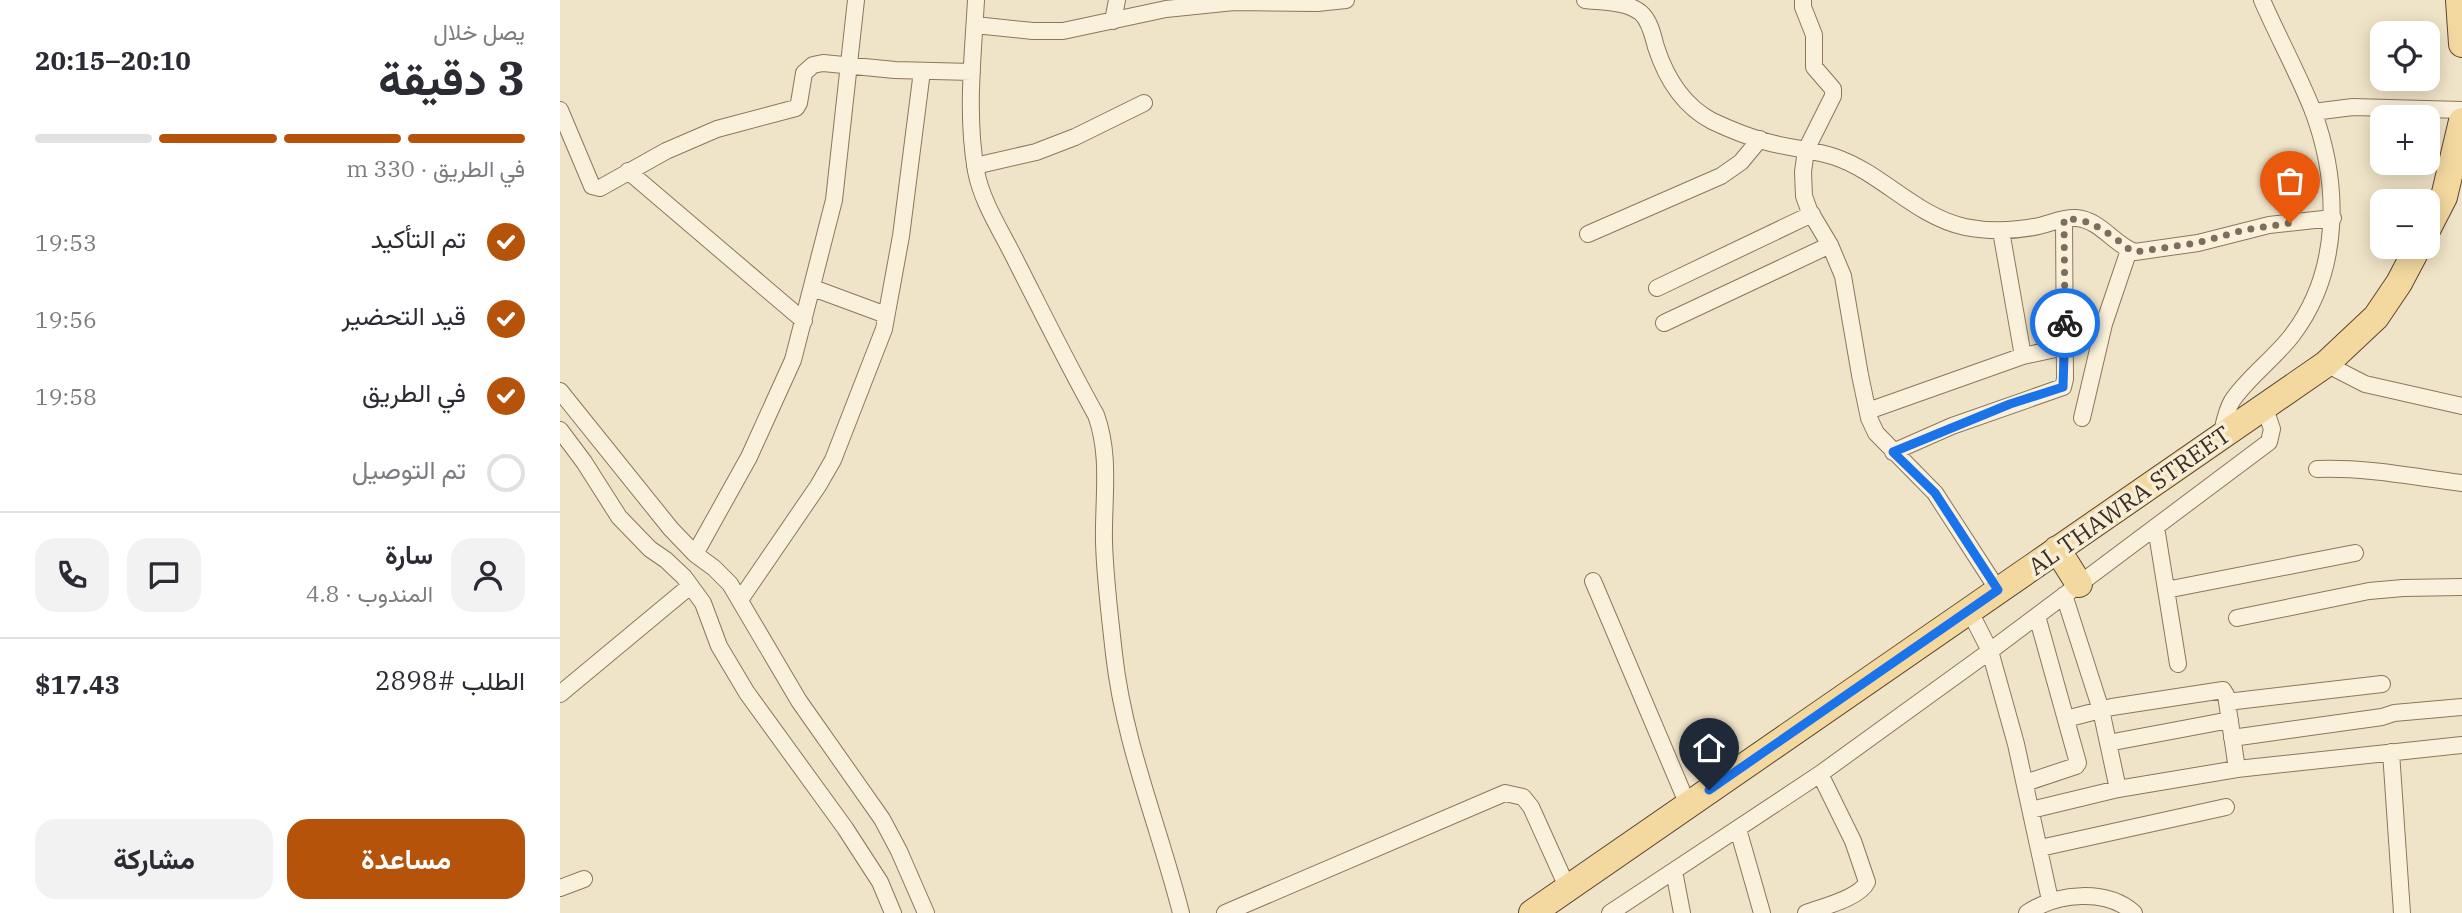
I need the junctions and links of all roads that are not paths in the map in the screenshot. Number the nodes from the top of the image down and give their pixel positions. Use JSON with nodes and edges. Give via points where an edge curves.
{"nodes":[{"id":1,"x":856,"y":0,"type":"edge"},
{"id":2,"x":976,"y":0,"type":"edge"},
{"id":3,"x":1117,"y":0,"type":"edge"},
{"id":4,"x":1346,"y":0,"type":"edge"},
{"id":5,"x":1585,"y":0,"type":"edge"},
{"id":6,"x":1803,"y":0,"type":"edge"},
{"id":7,"x":2262,"y":0,"type":"edge"},
{"id":8,"x":2459,"y":0,"type":"edge"},
{"id":9,"x":1177,"y":4,"type":"edge"},
{"id":10,"x":1113,"y":21,"type":"junction"},
{"id":11,"x":975,"y":24,"type":"junction"},
{"id":12,"x":2462,"y":44,"type":"edge"},
{"id":13,"x":848,"y":66,"type":"junction"},
{"id":14,"x":922,"y":71,"type":"junction"},
{"id":15,"x":972,"y":72,"type":"junction"},
{"id":16,"x":1144,"y":103,"type":"dead end"},
{"id":17,"x":560,"y":110,"type":"edge"},
{"id":18,"x":2462,"y":110,"type":"edge"},
{"id":19,"x":2313,"y":112,"type":"junction"},
{"id":20,"x":2462,"y":121,"type":"edge"},
{"id":21,"x":1760,"y":139,"type":"junction"},
{"id":22,"x":1806,"y":150,"type":"junction"},
{"id":23,"x":975,"y":166,"type":"junction"},
{"id":24,"x":628,"y":171,"type":"junction"},
{"id":25,"x":2453,"y":199,"type":"edge"},
{"id":26,"x":1812,"y":214,"type":"junction"},
{"id":27,"x":2440,"y":214,"type":"edge"},
{"id":28,"x":2333,"y":218,"type":"junction"},
{"id":29,"x":2064,"y":219,"type":"junction"},
{"id":30,"x":2001,"y":231,"type":"junction"},
{"id":31,"x":1588,"y":234,"type":"dead end"},
{"id":32,"x":1830,"y":245,"type":"junction"},
{"id":33,"x":2129,"y":250,"type":"junction"},
{"id":34,"x":2412,"y":259,"type":"edge"},
{"id":35,"x":813,"y":288,"type":"junction"},
{"id":36,"x":1657,"y":289,"type":"dead end"},
{"id":37,"x":886,"y":315,"type":"junction"},
{"id":38,"x":804,"y":321,"type":"junction"},
{"id":39,"x":1664,"y":323,"type":"dead end"},
{"id":40,"x":2065,"y":347,"type":"junction"},
{"id":41,"x":2023,"y":356,"type":"junction"},
{"id":42,"x":2326,"y":363,"type":"junction"},
{"id":43,"x":560,"y":391,"type":"edge"},
{"id":44,"x":2264,"y":406,"type":"junction"},
{"id":45,"x":2462,"y":407,"type":"edge"},
{"id":46,"x":1868,"y":411,"type":"junction"},
{"id":47,"x":2082,"y":418,"type":"dead end"},
{"id":48,"x":560,"y":430,"type":"edge"},
{"id":49,"x":2221,"y":436,"type":"junction"},
{"id":50,"x":1893,"y":452,"type":"junction"},
{"id":51,"x":2317,"y":469,"type":"dead end"},
{"id":52,"x":2462,"y":483,"type":"edge"},
{"id":53,"x":2156,"y":527,"type":"junction"},
{"id":54,"x":2057,"y":549,"type":"junction"},
{"id":55,"x":2355,"y":553,"type":"dead end"},
{"id":56,"x":695,"y":554,"type":"junction"},
{"id":57,"x":1593,"y":581,"type":"dead end"},
{"id":58,"x":690,"y":586,"type":"junction"},
{"id":59,"x":2462,"y":587,"type":"edge"},
{"id":60,"x":2072,"y":589,"type":"junction"},
{"id":61,"x":1998,"y":590,"type":"junction"},
{"id":62,"x":2166,"y":590,"type":"junction"},
{"id":63,"x":740,"y":600,"type":"junction"},
{"id":64,"x":1969,"y":610,"type":"junction"},
{"id":65,"x":2037,"y":616,"type":"junction"},
{"id":66,"x":2237,"y":618,"type":"dead end"},
{"id":67,"x":1990,"y":651,"type":"junction"},
{"id":68,"x":2178,"y":664,"type":"dead end"},
{"id":69,"x":2382,"y":684,"type":"dead end"},
{"id":70,"x":560,"y":694,"type":"edge"},
{"id":71,"x":2227,"y":702,"type":"junction"},
{"id":72,"x":2462,"y":707,"type":"edge"},
{"id":73,"x":2101,"y":710,"type":"junction"},
{"id":74,"x":2066,"y":719,"type":"junction"},
{"id":75,"x":2230,"y":720,"type":"junction"},
{"id":76,"x":2232,"y":738,"type":"junction"},
{"id":77,"x":2108,"y":743,"type":"junction"},
{"id":78,"x":2462,"y":745,"type":"edge"},
{"id":79,"x":2391,"y":752,"type":"junction"},
{"id":80,"x":2237,"y":769,"type":"junction"},
{"id":81,"x":1820,"y":774,"type":"junction"},
{"id":82,"x":2025,"y":783,"type":"junction"},
{"id":83,"x":2118,"y":789,"type":"junction"},
{"id":84,"x":1688,"y":805,"type":"junction"},
{"id":85,"x":2226,"y":807,"type":"dead end"},
{"id":86,"x":2031,"y":810,"type":"junction"},
{"id":87,"x":1738,"y":829,"type":"junction"},
{"id":88,"x":2040,"y":848,"type":"junction"},
{"id":89,"x":1674,"y":872,"type":"junction"},
{"id":90,"x":584,"y":879,"type":"dead end"},
{"id":91,"x":560,"y":888,"type":"edge"},
{"id":92,"x":1568,"y":888,"type":"junction"},
{"id":93,"x":2050,"y":900,"type":"junction"},
{"id":94,"x":892,"y":913,"type":"edge"},
{"id":95,"x":926,"y":913,"type":"edge"},
{"id":96,"x":1181,"y":913,"type":"edge"},
{"id":97,"x":1225,"y":913,"type":"edge"},
{"id":98,"x":1532,"y":913,"type":"edge"},
{"id":99,"x":1610,"y":913,"type":"edge"},
{"id":100,"x":1682,"y":913,"type":"edge"},
{"id":101,"x":1762,"y":913,"type":"edge"},
{"id":102,"x":1806,"y":913,"type":"edge"},
{"id":103,"x":2027,"y":913,"type":"edge"},
{"id":104,"x":2134,"y":913,"type":"edge"},
{"id":105,"x":2402,"y":913,"type":"edge"}],
"edges":[{"from":1,"to":13,"type":"street"},
{"from":2,"to":11,"type":"street"},
{"from":3,"to":10,"type":"street"},
{"from":4,"to":9,"type":"street"},
{"from":5,"to":21,"type":"street","via":[[1630,6],[1642,14],[1671,83],[1688,106]]},
{"from":6,"to":22,"type":"street","via":[[1814,35],[1814,67],[1833,89],[1829,107]]},
{"from":7,"to":19,"type":"street"},
{"from":8,"to":12,"type":"main road"},
{"from":9,"to":10,"type":"street"},
{"from":10,"to":11,"type":"street","via":[[1033,31]]},
{"from":11,"to":15,"type":"street"},
{"from":13,"to":14,"type":"street"},
{"from":13,"to":24,"type":"street","via":[[813,65],[804,73],[796,108],[716,129]]},
{"from":13,"to":35,"type":"street","via":[[834,200]]},
{"from":14,"to":15,"type":"street"},
{"from":14,"to":37,"type":"street"},
{"from":15,"to":23,"type":"street"},
{"from":16,"to":23,"type":"street","via":[[1036,152]]},
{"from":17,"to":24,"type":"street","via":[[592,186],[600,188]]},
{"from":18,"to":19,"type":"street","via":[[2353,107]]},
{"from":19,"to":28,"type":"street","via":[[2325,155]]},
{"from":20,"to":25,"type":"main road"},
{"from":21,"to":22,"type":"street"},
{"from":21,"to":31,"type":"street","via":[[1732,170]]},
{"from":22,"to":26,"type":"street","via":[[1802,184]]},
{"from":22,"to":30,"type":"street","via":[[1863,170],[1939,219]]},
{"from":23,"to":96,"type":"street","via":[[982,192],[1102,432],[1106,451],[1104,547],[1122,711]]},
{"from":24,"to":38,"type":"street"},
{"from":25,"to":27,"type":"main road"},
{"from":26,"to":32,"type":"street"},
{"from":26,"to":36,"type":"street"},
{"from":28,"to":33,"type":"street","via":[[2269,225],[2197,243]]},
{"from":28,"to":49,"type":"street","via":[[2323,277],[2308,312],[2232,400]]},
{"from":29,"to":30,"type":"street"},
{"from":29,"to":33,"type":"street","via":[[2078,218],[2098,226]]},
{"from":29,"to":40,"type":"street"},
{"from":30,"to":41,"type":"street"},
{"from":32,"to":39,"type":"street"},
{"from":32,"to":46,"type":"street","via":[[1843,276]]},
{"from":33,"to":47,"type":"street","via":[[2104,324]]},
{"from":34,"to":42,"type":"main road","name":"AL THAWRA STREET","via":[[2376,317]]},
{"from":35,"to":37,"type":"street"},
{"from":35,"to":38,"type":"street"},
{"from":37,"to":63,"type":"street","via":[[833,460]]},
{"from":38,"to":56,"type":"street","via":[[793,360],[759,436]]},
{"from":40,"to":41,"type":"street"},
{"from":40,"to":50,"type":"street","via":[[2063,387]]},
{"from":41,"to":46,"type":"street"},
{"from":42,"to":44,"type":"main road","name":"AL THAWRA STREET"},
{"from":42,"to":45,"type":"street","via":[[2365,384]]},
{"from":43,"to":56,"type":"street"},
{"from":44,"to":49,"type":"main road","name":"AL THAWRA STREET"},
{"from":44,"to":53,"type":"street","via":[[2272,429],[2269,442]]},
{"from":46,"to":50,"type":"street","via":[[1876,433]]},
{"from":48,"to":58,"type":"street","via":[[619,517]]},
{"from":49,"to":54,"type":"main road","name":"AL THAWRA STREET"},
{"from":50,"to":61,"type":"street","via":[[1935,493]]},
{"from":51,"to":52,"type":"street","via":[[2378,471]]},
{"from":53,"to":60,"type":"street"},
{"from":53,"to":62,"type":"street"},
{"from":54,"to":60,"type":"main road"},
{"from":54,"to":61,"type":"main road","name":"AL THAWRA STREET"},
{"from":55,"to":62,"type":"street"},
{"from":56,"to":63,"type":"street","via":[[715,568]]},
{"from":57,"to":84,"type":"street"},
{"from":58,"to":70,"type":"street"},
{"from":58,"to":94,"type":"street","via":[[747,693],[845,828],[880,882]]},
{"from":59,"to":66,"type":"street","via":[[2369,591]]},
{"from":60,"to":65,"type":"street"},
{"from":60,"to":73,"type":"street"},
{"from":61,"to":64,"type":"main road","name":"AL THAWRA STREET"},
{"from":62,"to":68,"type":"street"},
{"from":63,"to":95,"type":"street","via":[[799,701],[882,819]]},
{"from":64,"to":67,"type":"street"},
{"from":64,"to":84,"type":"main road","name":"AL THAWRA STREET"},
{"from":65,"to":67,"type":"street"},
{"from":65,"to":74,"type":"street"},
{"from":67,"to":81,"type":"street"},
{"from":67,"to":82,"type":"street"},
{"from":69,"to":71,"type":"street"},
{"from":71,"to":73,"type":"street","via":[[2225,691],[2220,690]]},
{"from":71,"to":75,"type":"street"},
{"from":72,"to":76,"type":"street"},
{"from":73,"to":74,"type":"street"},
{"from":73,"to":77,"type":"street"},
{"from":74,"to":82,"type":"street","via":[[2078,764]]},
{"from":75,"to":76,"type":"street"},
{"from":75,"to":77,"type":"street"},
{"from":76,"to":80,"type":"street"},
{"from":77,"to":83,"type":"street"},
{"from":78,"to":79,"type":"street"},
{"from":79,"to":80,"type":"street"},
{"from":79,"to":105,"type":"street"},
{"from":80,"to":83,"type":"street"},
{"from":81,"to":87,"type":"street"},
{"from":81,"to":102,"type":"street","via":[[1853,841],[1867,882],[1856,894]]},
{"from":82,"to":86,"type":"street"},
{"from":83,"to":86,"type":"street"},
{"from":84,"to":92,"type":"main road","name":"AL THAWRA STREET"},
{"from":85,"to":88,"type":"street"},
{"from":86,"to":88,"type":"street"},
{"from":87,"to":89,"type":"street"},
{"from":87,"to":101,"type":"street"},
{"from":88,"to":93,"type":"street"},
{"from":89,"to":99,"type":"street"},
{"from":89,"to":100,"type":"street"},
{"from":90,"to":91,"type":"street"},
{"from":92,"to":97,"type":"street","via":[[1531,807],[1523,797],[1505,793]]},
{"from":92,"to":98,"type":"main road","name":"AL THAWRA STREET"},
{"from":93,"to":103,"type":"street"},
{"from":93,"to":104,"type":"street","via":[[2092,898],[2123,904]]}]}
